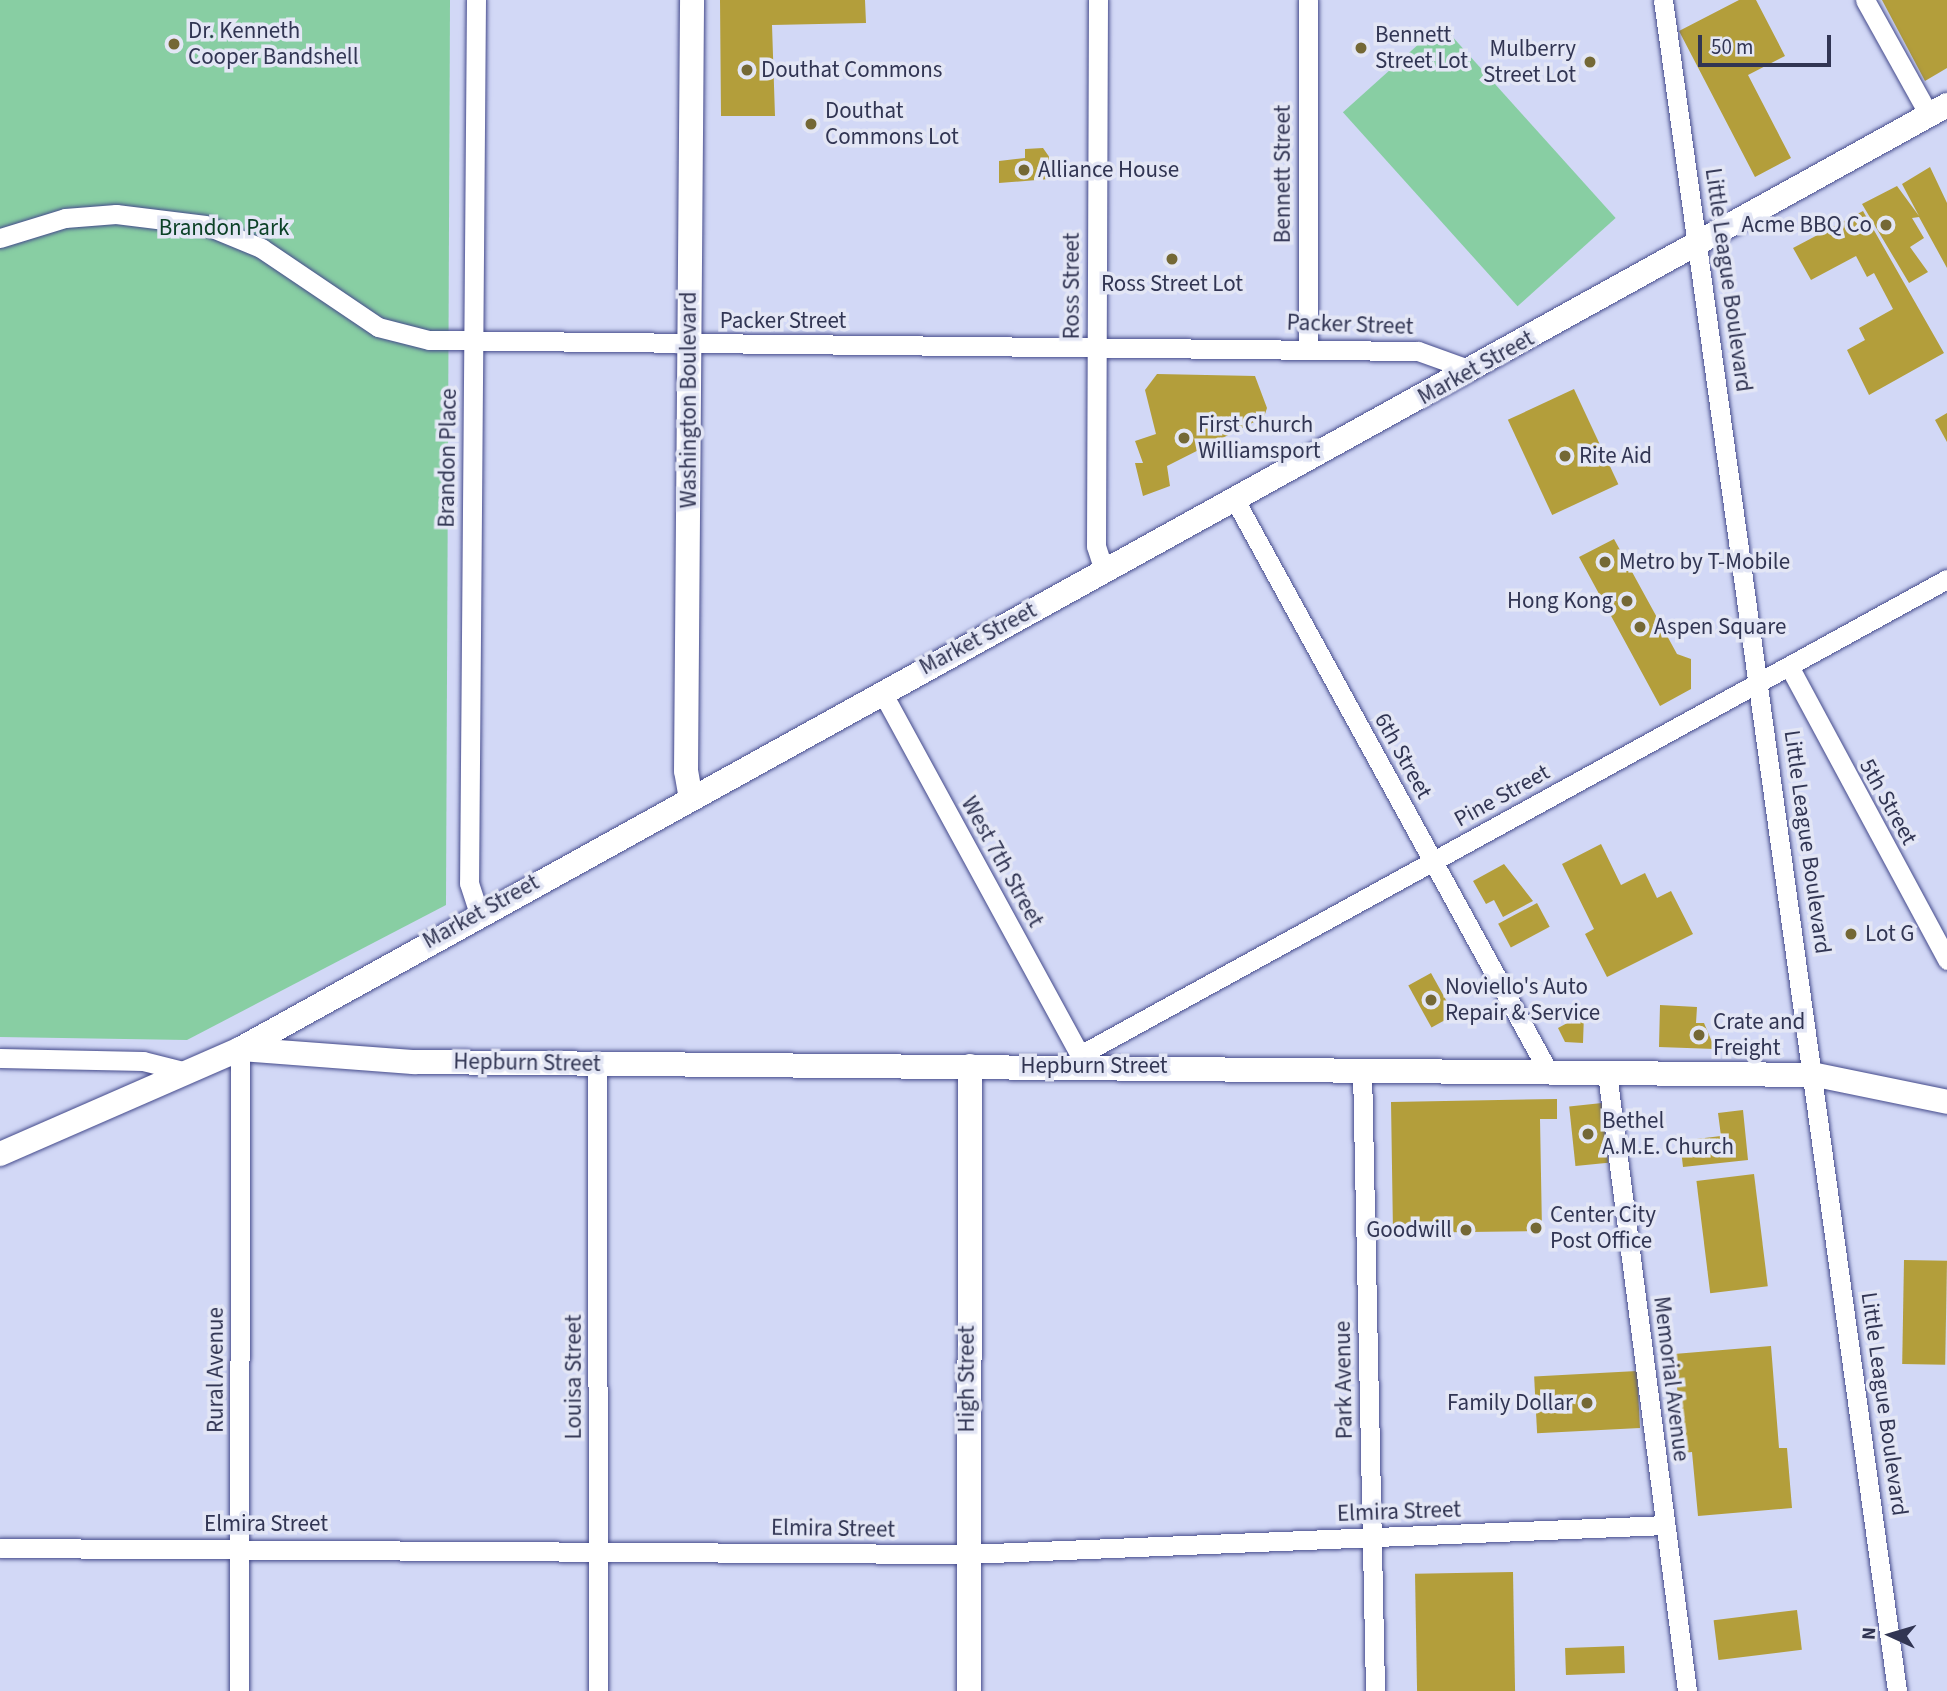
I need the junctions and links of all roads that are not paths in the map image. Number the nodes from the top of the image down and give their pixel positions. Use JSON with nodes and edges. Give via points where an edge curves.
{"nodes":[{"id":1,"x":476,"y":0,"type":"edge"},
{"id":2,"x":692,"y":0,"type":"edge"},
{"id":3,"x":1098,"y":0,"type":"edge"},
{"id":4,"x":1308,"y":0,"type":"edge"},
{"id":5,"x":1663,"y":0,"type":"edge"},
{"id":6,"x":1865,"y":0,"type":"edge"},
{"id":7,"x":1938,"y":110,"type":"edge"},
{"id":8,"x":0,"y":238,"type":"edge"},
{"id":9,"x":1698,"y":247,"type":"junction"},
{"id":10,"x":473,"y":343,"type":"junction"},
{"id":11,"x":689,"y":344,"type":"junction"},
{"id":12,"x":1096,"y":346,"type":"junction"},
{"id":13,"x":1308,"y":348,"type":"junction"},
{"id":14,"x":1471,"y":370,"type":"junction"},
{"id":15,"x":1234,"y":500,"type":"junction"},
{"id":16,"x":1104,"y":571,"type":"junction"},
{"id":17,"x":1947,"y":579,"type":"edge"},
{"id":18,"x":1789,"y":666,"type":"junction"},
{"id":19,"x":1760,"y":682,"type":"junction"},
{"id":20,"x":882,"y":692,"type":"junction"},
{"id":21,"x":691,"y":799,"type":"junction"},
{"id":22,"x":1433,"y":862,"type":"junction"},
{"id":23,"x":479,"y":914,"type":"junction"},
{"id":24,"x":1947,"y":960,"type":"edge"},
{"id":25,"x":240,"y":1049,"type":"junction"},
{"id":26,"x":0,"y":1058,"type":"edge"},
{"id":27,"x":1080,"y":1060,"type":"junction"},
{"id":28,"x":597,"y":1064,"type":"junction"},
{"id":29,"x":970,"y":1066,"type":"junction"},
{"id":30,"x":1362,"y":1069,"type":"junction"},
{"id":31,"x":187,"y":1072,"type":"junction"},
{"id":32,"x":1548,"y":1072,"type":"junction"},
{"id":33,"x":1607,"y":1073,"type":"junction"},
{"id":34,"x":1816,"y":1075,"type":"junction"},
{"id":35,"x":1947,"y":1102,"type":"edge"},
{"id":36,"x":0,"y":1154,"type":"edge"},
{"id":37,"x":1665,"y":1525,"type":"junction"},
{"id":38,"x":1372,"y":1538,"type":"junction"},
{"id":39,"x":0,"y":1548,"type":"edge"},
{"id":40,"x":240,"y":1548,"type":"junction"},
{"id":41,"x":597,"y":1551,"type":"junction"},
{"id":42,"x":968,"y":1553,"type":"junction"},
{"id":43,"x":239,"y":1691,"type":"edge"},
{"id":44,"x":598,"y":1691,"type":"edge"},
{"id":45,"x":969,"y":1691,"type":"edge"},
{"id":46,"x":1375,"y":1691,"type":"edge"},
{"id":47,"x":1687,"y":1691,"type":"edge"},
{"id":48,"x":1897,"y":1691,"type":"edge"}],
"edges":[{"from":1,"to":10,"type":"street","name":"Brandon Place"},
{"from":2,"to":11,"type":"main road","name":"Washington Boulevard"},
{"from":3,"to":12,"type":"street","name":"Ross Street"},
{"from":4,"to":13,"type":"street","name":"Bennett Street"},
{"from":5,"to":9,"type":"street","name":"Little League Boulevard"},
{"from":6,"to":7,"type":"street"},
{"from":7,"to":9,"type":"main road","name":"Market Street"},
{"from":8,"to":10,"type":"street","name":"Packer Street","via":[[65,218],[116,214],[205,225],[261,248],[378,327]]},
{"from":9,"to":14,"type":"main road","name":"Market Street"},
{"from":9,"to":19,"type":"street","name":"Little League Boulevard"},
{"from":10,"to":11,"type":"street","name":"Packer Street"},
{"from":10,"to":23,"type":"street","name":"Brandon Place","via":[[470,883]]},
{"from":11,"to":12,"type":"street","name":"Packer Street"},
{"from":11,"to":21,"type":"main road","name":"Washington Boulevard","via":[[686,771]]},
{"from":12,"to":13,"type":"street","name":"Packer Street"},
{"from":12,"to":16,"type":"street","name":"Ross Street","via":[[1096,546]]},
{"from":13,"to":14,"type":"street","name":"Packer Street","via":[[1418,351]]},
{"from":14,"to":15,"type":"main road","name":"Market Street"},
{"from":15,"to":16,"type":"main road","name":"Market Street"},
{"from":15,"to":22,"type":"street","name":"6th Street"},
{"from":16,"to":20,"type":"main road","name":"Market Street"},
{"from":17,"to":18,"type":"street","name":"Pine Street"},
{"from":18,"to":19,"type":"street","name":"Pine Street"},
{"from":18,"to":24,"type":"street","name":"5th Street"},
{"from":19,"to":22,"type":"street","name":"Pine Street"},
{"from":19,"to":34,"type":"street","name":"Little League Boulevard"},
{"from":20,"to":21,"type":"main road","name":"Market Street"},
{"from":20,"to":27,"type":"street","name":"West 7th Street"},
{"from":21,"to":23,"type":"main road","name":"Market Street"},
{"from":22,"to":27,"type":"street","name":"Pine Street"},
{"from":22,"to":32,"type":"street","name":"6th Street"},
{"from":23,"to":25,"type":"main road","name":"Market Street"},
{"from":25,"to":28,"type":"main road","name":"Hepburn Street","via":[[337,1061]]},
{"from":25,"to":31,"type":"main road","name":"Market Street"},
{"from":25,"to":40,"type":"street","name":"Rural Avenue"},
{"from":26,"to":31,"type":"street","via":[[143,1061]]},
{"from":27,"to":29,"type":"main road","name":"Hepburn Street"},
{"from":27,"to":30,"type":"main road","name":"Hepburn Street"},
{"from":28,"to":29,"type":"main road","name":"Hepburn Street"},
{"from":28,"to":41,"type":"street","name":"Louisa Street"},
{"from":29,"to":42,"type":"main road","name":"High Street"},
{"from":30,"to":32,"type":"main road","name":"Hepburn Street"},
{"from":30,"to":38,"type":"street","name":"Park Avenue"},
{"from":31,"to":36,"type":"main road","name":"Market Street"},
{"from":32,"to":33,"type":"main road","name":"Hepburn Street"},
{"from":33,"to":34,"type":"main road","name":"Hepburn Street"},
{"from":33,"to":37,"type":"street","name":"Memorial Avenue"},
{"from":34,"to":35,"type":"main road","name":"Hepburn Street"},
{"from":34,"to":48,"type":"street","name":"Little League Boulevard"},
{"from":37,"to":38,"type":"street","name":"Elmira Street"},
{"from":37,"to":47,"type":"street","name":"Memorial Avenue"},
{"from":38,"to":42,"type":"street","name":"Elmira Street"},
{"from":38,"to":46,"type":"street","name":"Park Avenue"},
{"from":39,"to":40,"type":"street","name":"Elmira Street"},
{"from":40,"to":41,"type":"street","name":"Elmira Street"},
{"from":40,"to":43,"type":"street","name":"Rural Avenue"},
{"from":41,"to":42,"type":"street","name":"Elmira Street"},
{"from":41,"to":44,"type":"street","name":"Louisa Street"},
{"from":42,"to":45,"type":"main road","name":"High Street"}]}
